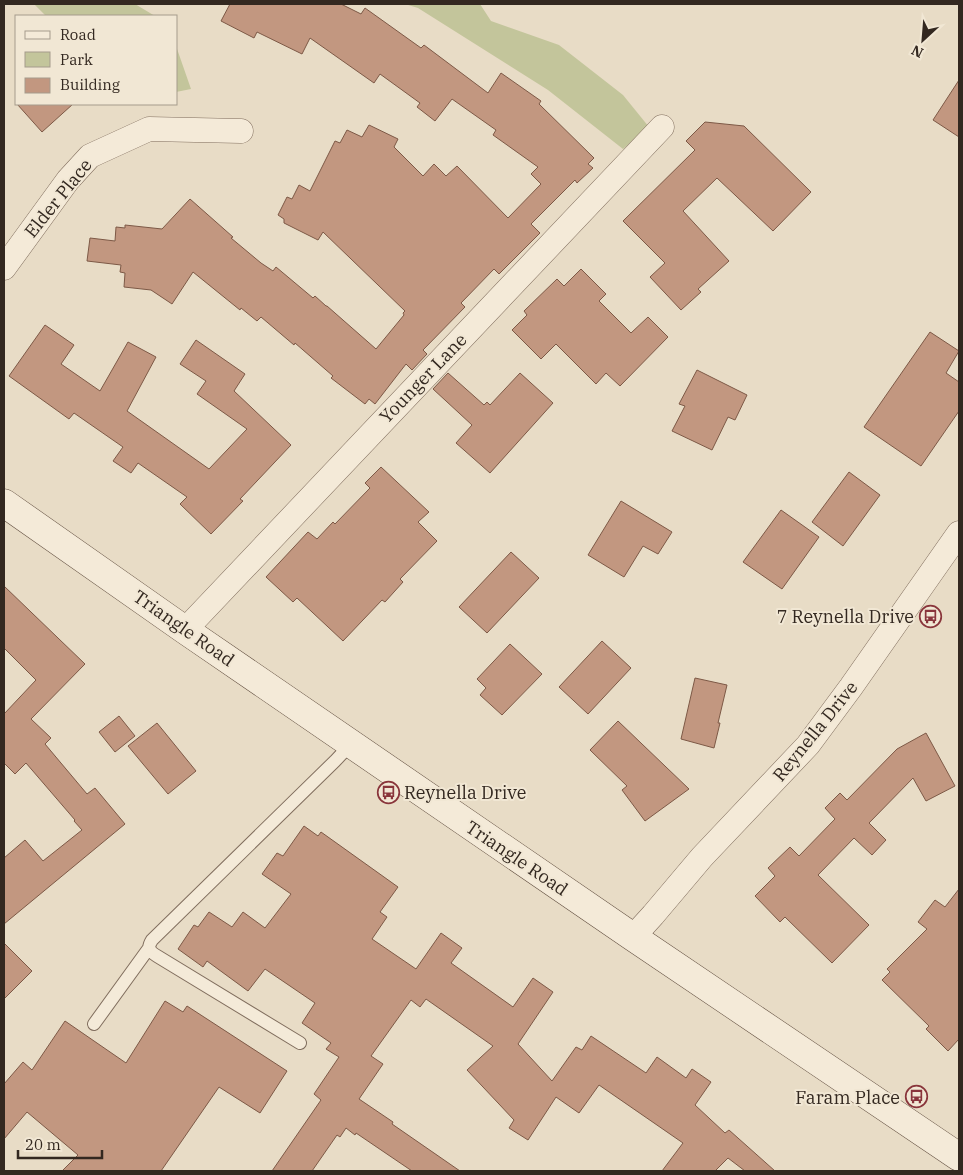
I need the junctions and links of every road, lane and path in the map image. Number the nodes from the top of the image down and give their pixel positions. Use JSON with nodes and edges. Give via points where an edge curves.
{"nodes":[{"id":1,"x":662,"y":127,"type":"dead end"},
{"id":2,"x":241,"y":132,"type":"dead end"},
{"id":3,"x":4,"y":268,"type":"edge"},
{"id":4,"x":4,"y":503,"type":"edge"},
{"id":5,"x":959,"y":533,"type":"edge"},
{"id":6,"x":185,"y":630,"type":"junction"},
{"id":7,"x":351,"y":744,"type":"junction"},
{"id":8,"x":633,"y":937,"type":"junction"},
{"id":9,"x":149,"y":948,"type":"junction"},
{"id":10,"x":94,"y":1024,"type":"dead end"},
{"id":11,"x":300,"y":1043,"type":"dead end"},
{"id":12,"x":959,"y":1158,"type":"edge"}],
"edges":[{"from":1,"to":6,"type":"street","name":"Younger Lane"},
{"from":2,"to":3,"type":"street","name":"Elder Place","via":[[149,129],[90,156],[68,180]]},
{"from":4,"to":6,"type":"main road","name":"Triangle Road"},
{"from":5,"to":8,"type":"street","name":"Reynella Drive","via":[[808,745],[702,857]]},
{"from":6,"to":7,"type":"main road","name":"Triangle Road"},
{"from":7,"to":8,"type":"main road","name":"Triangle Road"},
{"from":7,"to":9,"type":"lane","via":[[152,940]]},
{"from":8,"to":12,"type":"main road","name":"Triangle Road"},
{"from":9,"to":10,"type":"lane"},
{"from":9,"to":11,"type":"lane","via":[[152,953]]}]}
